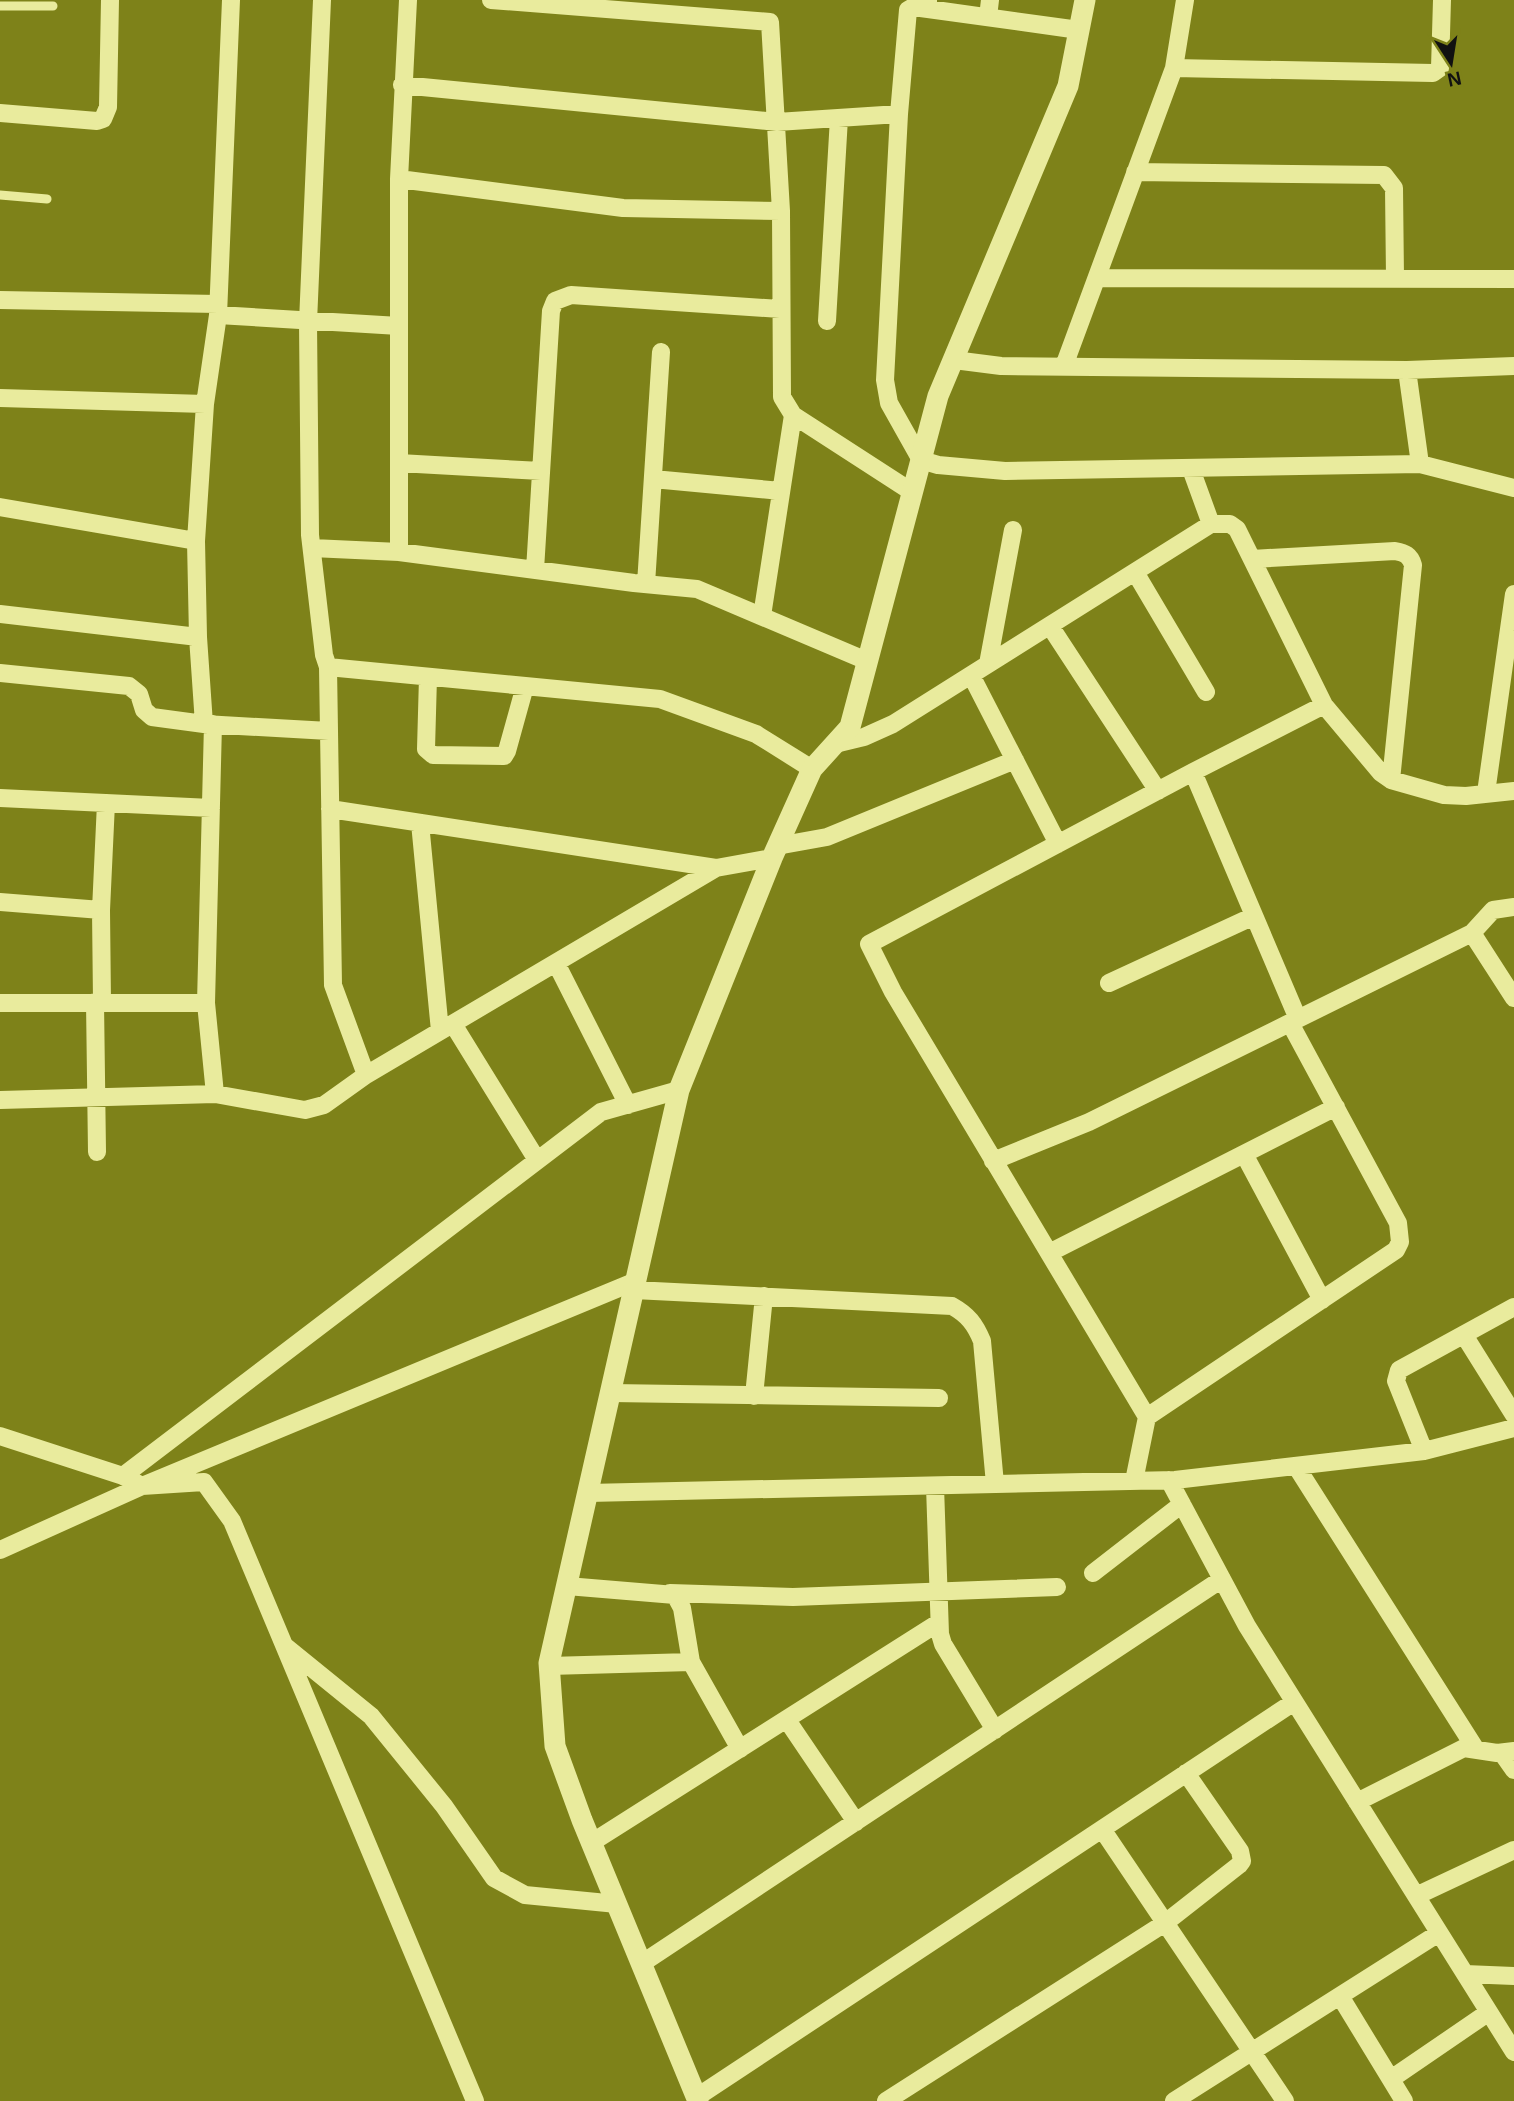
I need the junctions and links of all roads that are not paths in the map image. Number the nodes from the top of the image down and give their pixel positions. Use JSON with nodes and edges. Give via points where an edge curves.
{"nodes":[{"id":1,"x":110,"y":0,"type":"edge"},
{"id":2,"x":231,"y":0,"type":"edge"},
{"id":3,"x":323,"y":0,"type":"edge"},
{"id":4,"x":408,"y":0,"type":"edge"},
{"id":5,"x":491,"y":0,"type":"edge"},
{"id":6,"x":1085,"y":0,"type":"edge"},
{"id":7,"x":1185,"y":0,"type":"edge"},
{"id":8,"x":1441,"y":0,"type":"edge"},
{"id":9,"x":918,"y":4,"type":"edge"},
{"id":10,"x":0,"y":6,"type":"edge"},
{"id":11,"x":52,"y":6,"type":"dead end"},
{"id":12,"x":989,"y":9,"type":"edge"},
{"id":13,"x":1079,"y":30,"type":"junction"},
{"id":14,"x":1174,"y":68,"type":"junction"},
{"id":15,"x":402,"y":85,"type":"junction"},
{"id":16,"x":0,"y":113,"type":"edge"},
{"id":17,"x":900,"y":114,"type":"junction"},
{"id":18,"x":839,"y":118,"type":"junction"},
{"id":19,"x":776,"y":122,"type":"junction"},
{"id":20,"x":1135,"y":172,"type":"junction"},
{"id":21,"x":399,"y":179,"type":"junction"},
{"id":22,"x":0,"y":195,"type":"edge"},
{"id":23,"x":47,"y":199,"type":"dead end"},
{"id":24,"x":781,"y":211,"type":"junction"},
{"id":25,"x":1097,"y":278,"type":"junction"},
{"id":26,"x":1395,"y":278,"type":"junction"},
{"id":27,"x":1514,"y":279,"type":"edge"},
{"id":28,"x":0,"y":300,"type":"edge"},
{"id":29,"x":218,"y":309,"type":"junction"},
{"id":30,"x":780,"y":309,"type":"junction"},
{"id":31,"x":827,"y":321,"type":"dead end"},
{"id":32,"x":308,"y":322,"type":"junction"},
{"id":33,"x":399,"y":326,"type":"junction"},
{"id":34,"x":661,"y":352,"type":"dead end"},
{"id":35,"x":954,"y":360,"type":"junction"},
{"id":36,"x":1064,"y":366,"type":"junction"},
{"id":37,"x":1514,"y":366,"type":"edge"},
{"id":38,"x":1408,"y":370,"type":"junction"},
{"id":39,"x":0,"y":398,"type":"edge"},
{"id":40,"x":205,"y":404,"type":"junction"},
{"id":41,"x":793,"y":415,"type":"junction"},
{"id":42,"x":921,"y":460,"type":"junction"},
{"id":43,"x":399,"y":463,"type":"junction"},
{"id":44,"x":1420,"y":464,"type":"junction"},
{"id":45,"x":1191,"y":469,"type":"junction"},
{"id":46,"x":541,"y":471,"type":"junction"},
{"id":47,"x":653,"y":479,"type":"junction"},
{"id":48,"x":1514,"y":488,"type":"edge"},
{"id":49,"x":781,"y":491,"type":"junction"},
{"id":50,"x":912,"y":492,"type":"junction"},
{"id":51,"x":0,"y":507,"type":"edge"},
{"id":52,"x":1211,"y":524,"type":"junction"},
{"id":53,"x":1013,"y":530,"type":"dead end"},
{"id":54,"x":197,"y":541,"type":"junction"},
{"id":55,"x":312,"y":548,"type":"junction"},
{"id":56,"x":399,"y":552,"type":"junction"},
{"id":57,"x":1252,"y":559,"type":"junction"},
{"id":58,"x":535,"y":570,"type":"junction"},
{"id":59,"x":1135,"y":572,"type":"junction"},
{"id":60,"x":646,"y":584,"type":"junction"},
{"id":61,"x":1514,"y":594,"type":"edge"},
{"id":62,"x":0,"y":614,"type":"edge"},
{"id":63,"x":762,"y":616,"type":"junction"},
{"id":64,"x":1512,"y":622,"type":"edge"},
{"id":65,"x":1049,"y":626,"type":"junction"},
{"id":66,"x":198,"y":637,"type":"junction"},
{"id":67,"x":867,"y":661,"type":"junction"},
{"id":68,"x":988,"y":664,"type":"junction"},
{"id":69,"x":328,"y":667,"type":"junction"},
{"id":70,"x":0,"y":673,"type":"edge"},
{"id":71,"x":971,"y":675,"type":"junction"},
{"id":72,"x":428,"y":677,"type":"junction"},
{"id":73,"x":525,"y":686,"type":"junction"},
{"id":74,"x":1206,"y":692,"type":"dead end"},
{"id":75,"x":1324,"y":705,"type":"junction"},
{"id":76,"x":209,"y":724,"type":"junction"},
{"id":77,"x":329,"y":731,"type":"junction"},
{"id":78,"x":835,"y":744,"type":"junction"},
{"id":79,"x":1015,"y":760,"type":"junction"},
{"id":80,"x":812,"y":769,"type":"junction"},
{"id":81,"x":1193,"y":772,"type":"junction"},
{"id":82,"x":1391,"y":780,"type":"junction"},
{"id":83,"x":1158,"y":790,"type":"junction"},
{"id":84,"x":1514,"y":791,"type":"edge"},
{"id":85,"x":1486,"y":793,"type":"junction"},
{"id":86,"x":0,"y":798,"type":"edge"},
{"id":87,"x":106,"y":803,"type":"junction"},
{"id":88,"x":211,"y":808,"type":"junction"},
{"id":89,"x":330,"y":809,"type":"junction"},
{"id":90,"x":420,"y":823,"type":"junction"},
{"id":91,"x":1058,"y":844,"type":"junction"},
{"id":92,"x":774,"y":852,"type":"junction"},
{"id":93,"x":716,"y":868,"type":"junction"},
{"id":94,"x":0,"y":902,"type":"edge"},
{"id":95,"x":1514,"y":907,"type":"edge"},
{"id":96,"x":101,"y":910,"type":"junction"},
{"id":97,"x":1254,"y":916,"type":"junction"},
{"id":98,"x":1472,"y":933,"type":"junction"},
{"id":99,"x":556,"y":963,"type":"junction"},
{"id":100,"x":1109,"y":983,"type":"dead end"},
{"id":101,"x":1514,"y":998,"type":"edge"},
{"id":102,"x":99,"y":1002,"type":"junction"},
{"id":103,"x":0,"y":1003,"type":"edge"},
{"id":104,"x":206,"y":1003,"type":"junction"},
{"id":105,"x":1294,"y":1021,"type":"junction"},
{"id":106,"x":447,"y":1027,"type":"junction"},
{"id":107,"x":366,"y":1075,"type":"junction"},
{"id":108,"x":679,"y":1090,"type":"junction"},
{"id":109,"x":215,"y":1094,"type":"junction"},
{"id":110,"x":95,"y":1097,"type":"junction"},
{"id":111,"x":0,"y":1100,"type":"edge"},
{"id":112,"x":628,"y":1105,"type":"junction"},
{"id":113,"x":1336,"y":1107,"type":"junction"},
{"id":114,"x":97,"y":1152,"type":"dead end"},
{"id":115,"x":1244,"y":1154,"type":"junction"},
{"id":116,"x":537,"y":1160,"type":"junction"},
{"id":117,"x":993,"y":1160,"type":"junction"},
{"id":118,"x":1049,"y":1253,"type":"junction"},
{"id":119,"x":635,"y":1285,"type":"junction"},
{"id":120,"x":764,"y":1296,"type":"junction"},
{"id":121,"x":1321,"y":1300,"type":"junction"},
{"id":122,"x":1514,"y":1307,"type":"edge"},
{"id":123,"x":1464,"y":1335,"type":"junction"},
{"id":124,"x":611,"y":1393,"type":"junction"},
{"id":125,"x":754,"y":1395,"type":"junction"},
{"id":126,"x":939,"y":1398,"type":"dead end"},
{"id":127,"x":1514,"y":1415,"type":"edge"},
{"id":128,"x":1147,"y":1417,"type":"junction"},
{"id":129,"x":1514,"y":1428,"type":"edge"},
{"id":130,"x":0,"y":1436,"type":"edge"},
{"id":131,"x":1424,"y":1451,"type":"junction"},
{"id":132,"x":1296,"y":1466,"type":"junction"},
{"id":133,"x":123,"y":1476,"type":"junction"},
{"id":134,"x":1169,"y":1480,"type":"junction"},
{"id":135,"x":1134,"y":1481,"type":"junction"},
{"id":136,"x":995,"y":1484,"type":"junction"},
{"id":137,"x":142,"y":1486,"type":"junction"},
{"id":138,"x":935,"y":1486,"type":"junction"},
{"id":139,"x":588,"y":1493,"type":"junction"},
{"id":140,"x":1182,"y":1504,"type":"junction"},
{"id":141,"x":0,"y":1550,"type":"edge"},
{"id":142,"x":1093,"y":1573,"type":"dead end"},
{"id":143,"x":1222,"y":1579,"type":"junction"},
{"id":144,"x":567,"y":1586,"type":"junction"},
{"id":145,"x":1057,"y":1587,"type":"dead end"},
{"id":146,"x":937,"y":1591,"type":"junction"},
{"id":147,"x":670,"y":1593,"type":"junction"},
{"id":148,"x":938,"y":1623,"type":"junction"},
{"id":149,"x":283,"y":1645,"type":"junction"},
{"id":150,"x":691,"y":1662,"type":"junction"},
{"id":151,"x":550,"y":1666,"type":"junction"},
{"id":152,"x":1294,"y":1702,"type":"junction"},
{"id":153,"x":787,"y":1720,"type":"junction"},
{"id":154,"x":995,"y":1730,"type":"junction"},
{"id":155,"x":1475,"y":1748,"type":"junction"},
{"id":156,"x":740,"y":1749,"type":"junction"},
{"id":157,"x":1508,"y":1752,"type":"edge"},
{"id":158,"x":1514,"y":1770,"type":"edge"},
{"id":159,"x":1185,"y":1773,"type":"junction"},
{"id":160,"x":1357,"y":1802,"type":"junction"},
{"id":161,"x":856,"y":1822,"type":"junction"},
{"id":162,"x":1102,"y":1829,"type":"junction"},
{"id":163,"x":592,"y":1843,"type":"junction"},
{"id":164,"x":1514,"y":1850,"type":"edge"},
{"id":165,"x":1416,"y":1896,"type":"junction"},
{"id":166,"x":617,"y":1904,"type":"junction"},
{"id":167,"x":1165,"y":1923,"type":"junction"},
{"id":168,"x":1439,"y":1933,"type":"junction"},
{"id":169,"x":641,"y":1964,"type":"junction"},
{"id":170,"x":1465,"y":1973,"type":"junction"},
{"id":171,"x":1514,"y":1976,"type":"edge"},
{"id":172,"x":1340,"y":1996,"type":"junction"},
{"id":173,"x":1489,"y":2012,"type":"junction"},
{"id":174,"x":1251,"y":2052,"type":"junction"},
{"id":175,"x":1514,"y":2052,"type":"edge"},
{"id":176,"x":1391,"y":2079,"type":"junction"},
{"id":177,"x":697,"y":2099,"type":"edge"},
{"id":178,"x":475,"y":2101,"type":"edge"},
{"id":179,"x":886,"y":2101,"type":"edge"},
{"id":180,"x":1174,"y":2101,"type":"edge"},
{"id":181,"x":1285,"y":2101,"type":"edge"},
{"id":182,"x":1404,"y":2101,"type":"edge"}],
"edges":[{"from":1,"to":16,"type":"street","via":[[108,107],[103,119]]},
{"from":2,"to":29,"type":"street"},
{"from":3,"to":32,"type":"street"},
{"from":4,"to":15,"type":"street"},
{"from":5,"to":19,"type":"street","via":[[770,22]]},
{"from":6,"to":13,"type":"street"},
{"from":7,"to":14,"type":"street"},
{"from":8,"to":14,"type":"street","via":[[1440,68],[1433,73]]},
{"from":9,"to":12,"type":"street"},
{"from":9,"to":17,"type":"street"},
{"from":10,"to":11,"type":"lane"},
{"from":12,"to":13,"type":"street"},
{"from":13,"to":35,"type":"street","via":[[1068,86]]},
{"from":14,"to":20,"type":"street"},
{"from":15,"to":19,"type":"street"},
{"from":15,"to":21,"type":"street"},
{"from":17,"to":18,"type":"street"},
{"from":17,"to":42,"type":"street","via":[[885,380],[893,412]]},
{"from":18,"to":19,"type":"street"},
{"from":18,"to":31,"type":"street"},
{"from":19,"to":24,"type":"street"},
{"from":20,"to":25,"type":"street"},
{"from":20,"to":26,"type":"street","via":[[1384,176],[1394,188]]},
{"from":21,"to":24,"type":"street","via":[[623,208]]},
{"from":21,"to":33,"type":"street"},
{"from":22,"to":23,"type":"lane"},
{"from":24,"to":30,"type":"street"},
{"from":25,"to":26,"type":"street"},
{"from":25,"to":36,"type":"street"},
{"from":26,"to":27,"type":"street"},
{"from":28,"to":29,"type":"street"},
{"from":29,"to":32,"type":"street"},
{"from":29,"to":40,"type":"street"},
{"from":30,"to":41,"type":"street","via":[[782,397]]},
{"from":30,"to":46,"type":"street","via":[[560,297],[551,311]]},
{"from":32,"to":33,"type":"street"},
{"from":32,"to":55,"type":"street"},
{"from":33,"to":43,"type":"street"},
{"from":34,"to":47,"type":"street"},
{"from":35,"to":36,"type":"street"},
{"from":35,"to":42,"type":"street"},
{"from":36,"to":38,"type":"street"},
{"from":37,"to":38,"type":"street"},
{"from":38,"to":44,"type":"street"},
{"from":39,"to":40,"type":"street"},
{"from":40,"to":54,"type":"street"},
{"from":41,"to":49,"type":"street"},
{"from":41,"to":50,"type":"street"},
{"from":42,"to":45,"type":"street","via":[[937,466],[1004,471]]},
{"from":42,"to":50,"type":"street"},
{"from":43,"to":46,"type":"street"},
{"from":43,"to":56,"type":"street"},
{"from":44,"to":45,"type":"street"},
{"from":44,"to":48,"type":"street"},
{"from":45,"to":52,"type":"street"},
{"from":46,"to":58,"type":"street"},
{"from":47,"to":49,"type":"street"},
{"from":47,"to":60,"type":"street"},
{"from":49,"to":63,"type":"street"},
{"from":50,"to":67,"type":"street"},
{"from":51,"to":54,"type":"street"},
{"from":52,"to":57,"type":"street","via":[[1230,524],[1237,529]]},
{"from":52,"to":59,"type":"street"},
{"from":53,"to":68,"type":"street"},
{"from":54,"to":66,"type":"street"},
{"from":55,"to":56,"type":"street"},
{"from":55,"to":69,"type":"street"},
{"from":56,"to":58,"type":"street"},
{"from":57,"to":75,"type":"street"},
{"from":57,"to":82,"type":"street","via":[[1395,551],[1411,557]]},
{"from":58,"to":60,"type":"street"},
{"from":59,"to":65,"type":"street"},
{"from":59,"to":74,"type":"street"},
{"from":60,"to":63,"type":"street","via":[[697,589]]},
{"from":61,"to":64,"type":"street"},
{"from":62,"to":66,"type":"street"},
{"from":63,"to":67,"type":"street"},
{"from":64,"to":85,"type":"street"},
{"from":65,"to":68,"type":"street"},
{"from":65,"to":83,"type":"street"},
{"from":66,"to":76,"type":"street"},
{"from":67,"to":78,"type":"street","via":[[850,727]]},
{"from":68,"to":71,"type":"street"},
{"from":69,"to":72,"type":"street"},
{"from":69,"to":77,"type":"street"},
{"from":70,"to":76,"type":"street","via":[[129,686],[152,717]]},
{"from":71,"to":78,"type":"street","via":[[893,724]]},
{"from":71,"to":79,"type":"street"},
{"from":72,"to":73,"type":"street"},
{"from":72,"to":73,"type":"street","via":[[426,749],[433,755],[504,756]]},
{"from":73,"to":80,"type":"street","via":[[660,699],[756,734]]},
{"from":75,"to":81,"type":"street"},
{"from":75,"to":82,"type":"street"},
{"from":76,"to":77,"type":"street"},
{"from":76,"to":88,"type":"street"},
{"from":77,"to":89,"type":"street"},
{"from":78,"to":80,"type":"street"},
{"from":79,"to":91,"type":"street"},
{"from":79,"to":92,"type":"street","via":[[827,837]]},
{"from":80,"to":92,"type":"street"},
{"from":81,"to":83,"type":"street"},
{"from":81,"to":97,"type":"street"},
{"from":82,"to":85,"type":"street","via":[[1444,795]]},
{"from":83,"to":91,"type":"street"},
{"from":84,"to":85,"type":"street"},
{"from":86,"to":87,"type":"street"},
{"from":87,"to":88,"type":"street"},
{"from":87,"to":96,"type":"street"},
{"from":88,"to":104,"type":"street"},
{"from":89,"to":90,"type":"street"},
{"from":89,"to":107,"type":"street","via":[[333,985]]},
{"from":90,"to":93,"type":"street"},
{"from":90,"to":106,"type":"street"},
{"from":91,"to":117,"type":"street","via":[[869,944]]},
{"from":92,"to":93,"type":"street"},
{"from":92,"to":108,"type":"street"},
{"from":93,"to":99,"type":"street"},
{"from":94,"to":96,"type":"street"},
{"from":95,"to":98,"type":"street","via":[[1493,910]]},
{"from":96,"to":102,"type":"street"},
{"from":97,"to":100,"type":"street"},
{"from":97,"to":105,"type":"street"},
{"from":98,"to":101,"type":"street"},
{"from":98,"to":105,"type":"street"},
{"from":99,"to":106,"type":"street"},
{"from":99,"to":112,"type":"street"},
{"from":102,"to":103,"type":"street"},
{"from":102,"to":104,"type":"street"},
{"from":102,"to":110,"type":"street"},
{"from":104,"to":109,"type":"street"},
{"from":105,"to":113,"type":"street"},
{"from":105,"to":117,"type":"street","via":[[1089,1122]]},
{"from":106,"to":107,"type":"street"},
{"from":106,"to":116,"type":"street"},
{"from":107,"to":109,"type":"street","via":[[315,1110]]},
{"from":108,"to":112,"type":"street"},
{"from":108,"to":119,"type":"street"},
{"from":109,"to":110,"type":"street"},
{"from":110,"to":111,"type":"street"},
{"from":110,"to":114,"type":"street"},
{"from":112,"to":116,"type":"street","via":[[601,1112]]},
{"from":113,"to":115,"type":"street"},
{"from":113,"to":121,"type":"street","via":[[1398,1223],[1400,1242],[1396,1250]]},
{"from":115,"to":118,"type":"street"},
{"from":115,"to":121,"type":"street"},
{"from":116,"to":133,"type":"street"},
{"from":117,"to":118,"type":"street"},
{"from":118,"to":128,"type":"street"},
{"from":119,"to":120,"type":"street"},
{"from":119,"to":124,"type":"street"},
{"from":119,"to":137,"type":"street"},
{"from":120,"to":125,"type":"street"},
{"from":120,"to":136,"type":"street","via":[[952,1306],[965,1313],[982,1341]]},
{"from":121,"to":128,"type":"street"},
{"from":122,"to":123,"type":"street"},
{"from":123,"to":127,"type":"street"},
{"from":123,"to":131,"type":"street","via":[[1396,1375]]},
{"from":124,"to":125,"type":"street"},
{"from":124,"to":139,"type":"street"},
{"from":125,"to":126,"type":"street"},
{"from":128,"to":135,"type":"street"},
{"from":129,"to":131,"type":"street"},
{"from":130,"to":133,"type":"street"},
{"from":131,"to":132,"type":"street"},
{"from":132,"to":134,"type":"street"},
{"from":132,"to":155,"type":"street"},
{"from":133,"to":137,"type":"street"},
{"from":134,"to":135,"type":"street"},
{"from":134,"to":140,"type":"street"},
{"from":135,"to":136,"type":"street"},
{"from":136,"to":138,"type":"street"},
{"from":137,"to":141,"type":"street"},
{"from":137,"to":149,"type":"street","via":[[204,1482],[232,1521]]},
{"from":138,"to":139,"type":"street"},
{"from":138,"to":146,"type":"street"},
{"from":139,"to":144,"type":"street"},
{"from":140,"to":142,"type":"street"},
{"from":140,"to":143,"type":"street"},
{"from":143,"to":152,"type":"street"},
{"from":143,"to":154,"type":"street"},
{"from":144,"to":147,"type":"street"},
{"from":144,"to":151,"type":"street"},
{"from":145,"to":146,"type":"street"},
{"from":146,"to":147,"type":"street","via":[[793,1597]]},
{"from":146,"to":148,"type":"street"},
{"from":147,"to":150,"type":"street","via":[[680,1601]]},
{"from":148,"to":153,"type":"street"},
{"from":148,"to":154,"type":"street","via":[[943,1644]]},
{"from":149,"to":166,"type":"street","via":[[371,1716],[444,1806],[494,1878],[525,1895]]},
{"from":149,"to":178,"type":"street"},
{"from":150,"to":151,"type":"street"},
{"from":150,"to":156,"type":"street"},
{"from":151,"to":163,"type":"street","via":[[555,1746]]},
{"from":152,"to":159,"type":"street"},
{"from":152,"to":160,"type":"street"},
{"from":153,"to":156,"type":"street"},
{"from":153,"to":161,"type":"street"},
{"from":154,"to":161,"type":"street"},
{"from":155,"to":157,"type":"street"},
{"from":155,"to":160,"type":"street","via":[[1454,1751]]},
{"from":156,"to":163,"type":"street"},
{"from":157,"to":158,"type":"street"},
{"from":159,"to":162,"type":"street"},
{"from":159,"to":167,"type":"street","via":[[1240,1851],[1242,1861]]},
{"from":160,"to":165,"type":"street"},
{"from":161,"to":169,"type":"street"},
{"from":162,"to":167,"type":"street"},
{"from":162,"to":177,"type":"street"},
{"from":163,"to":166,"type":"street"},
{"from":164,"to":165,"type":"street"},
{"from":165,"to":168,"type":"street"},
{"from":166,"to":169,"type":"street"},
{"from":167,"to":174,"type":"street"},
{"from":167,"to":179,"type":"street"},
{"from":168,"to":170,"type":"street"},
{"from":168,"to":172,"type":"street"},
{"from":169,"to":177,"type":"street"},
{"from":170,"to":171,"type":"street"},
{"from":170,"to":173,"type":"street"},
{"from":172,"to":174,"type":"street"},
{"from":172,"to":176,"type":"street"},
{"from":173,"to":175,"type":"street"},
{"from":173,"to":176,"type":"street"},
{"from":174,"to":180,"type":"street"},
{"from":174,"to":181,"type":"street"},
{"from":176,"to":182,"type":"street"}]}
